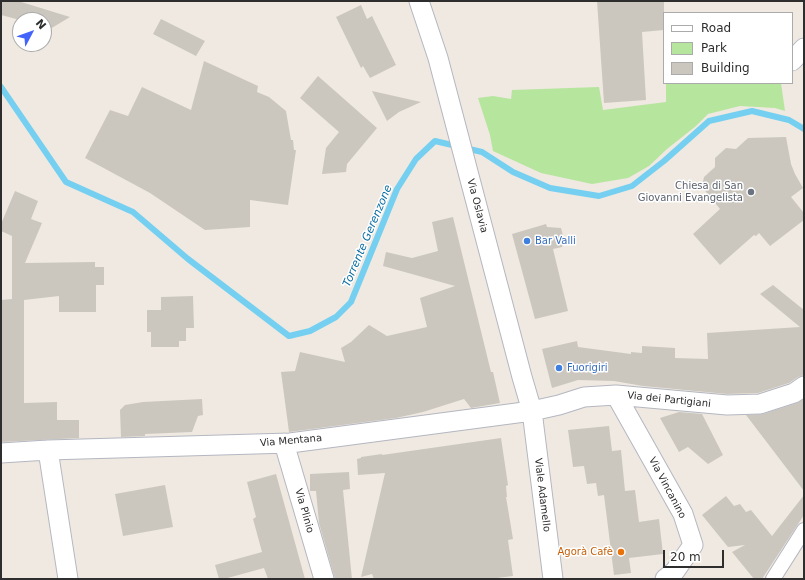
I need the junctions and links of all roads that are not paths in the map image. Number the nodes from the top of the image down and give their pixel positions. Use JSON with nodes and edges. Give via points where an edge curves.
{"nodes":[{"id":1,"x":419,"y":1,"type":"edge"},
{"id":2,"x":804,"y":48,"type":"edge"},
{"id":3,"x":793,"y":60,"type":"edge"},
{"id":4,"x":804,"y":386,"type":"edge"},
{"id":5,"x":616,"y":395,"type":"junction"},
{"id":6,"x":532,"y":411,"type":"junction"},
{"id":7,"x":284,"y":443,"type":"junction"},
{"id":8,"x":48,"y":450,"type":"junction"},
{"id":9,"x":1,"y":453,"type":"edge"},
{"id":10,"x":804,"y":530,"type":"edge"},
{"id":11,"x":68,"y":579,"type":"edge"},
{"id":12,"x":324,"y":579,"type":"edge"},
{"id":13,"x":552,"y":579,"type":"edge"},
{"id":14,"x":665,"y":579,"type":"edge"},
{"id":15,"x":773,"y":579,"type":"edge"}],
"edges":[{"from":1,"to":6,"type":"street","name":"Via Oslavia","via":[[438,58]]},
{"from":2,"to":3,"type":"street"},
{"from":4,"to":5,"type":"street","name":"Via dei Partigiani","via":[[794,393],[760,404],[734,405]]},
{"from":5,"to":6,"type":"street","name":"Via dei Partigiani","via":[[584,397]]},
{"from":5,"to":14,"type":"street","name":"Via Vincanino","via":[[683,514],[693,545],[675,571]]},
{"from":6,"to":7,"type":"street","name":"Via Mentana"},
{"from":6,"to":13,"type":"street","name":"Viale Adamello"},
{"from":7,"to":8,"type":"street","name":"Via Mentana"},
{"from":7,"to":12,"type":"street","name":"Via Plinio"},
{"from":8,"to":9,"type":"street","name":"Via Mentana"},
{"from":8,"to":11,"type":"street"},
{"from":10,"to":15,"type":"street"}]}
